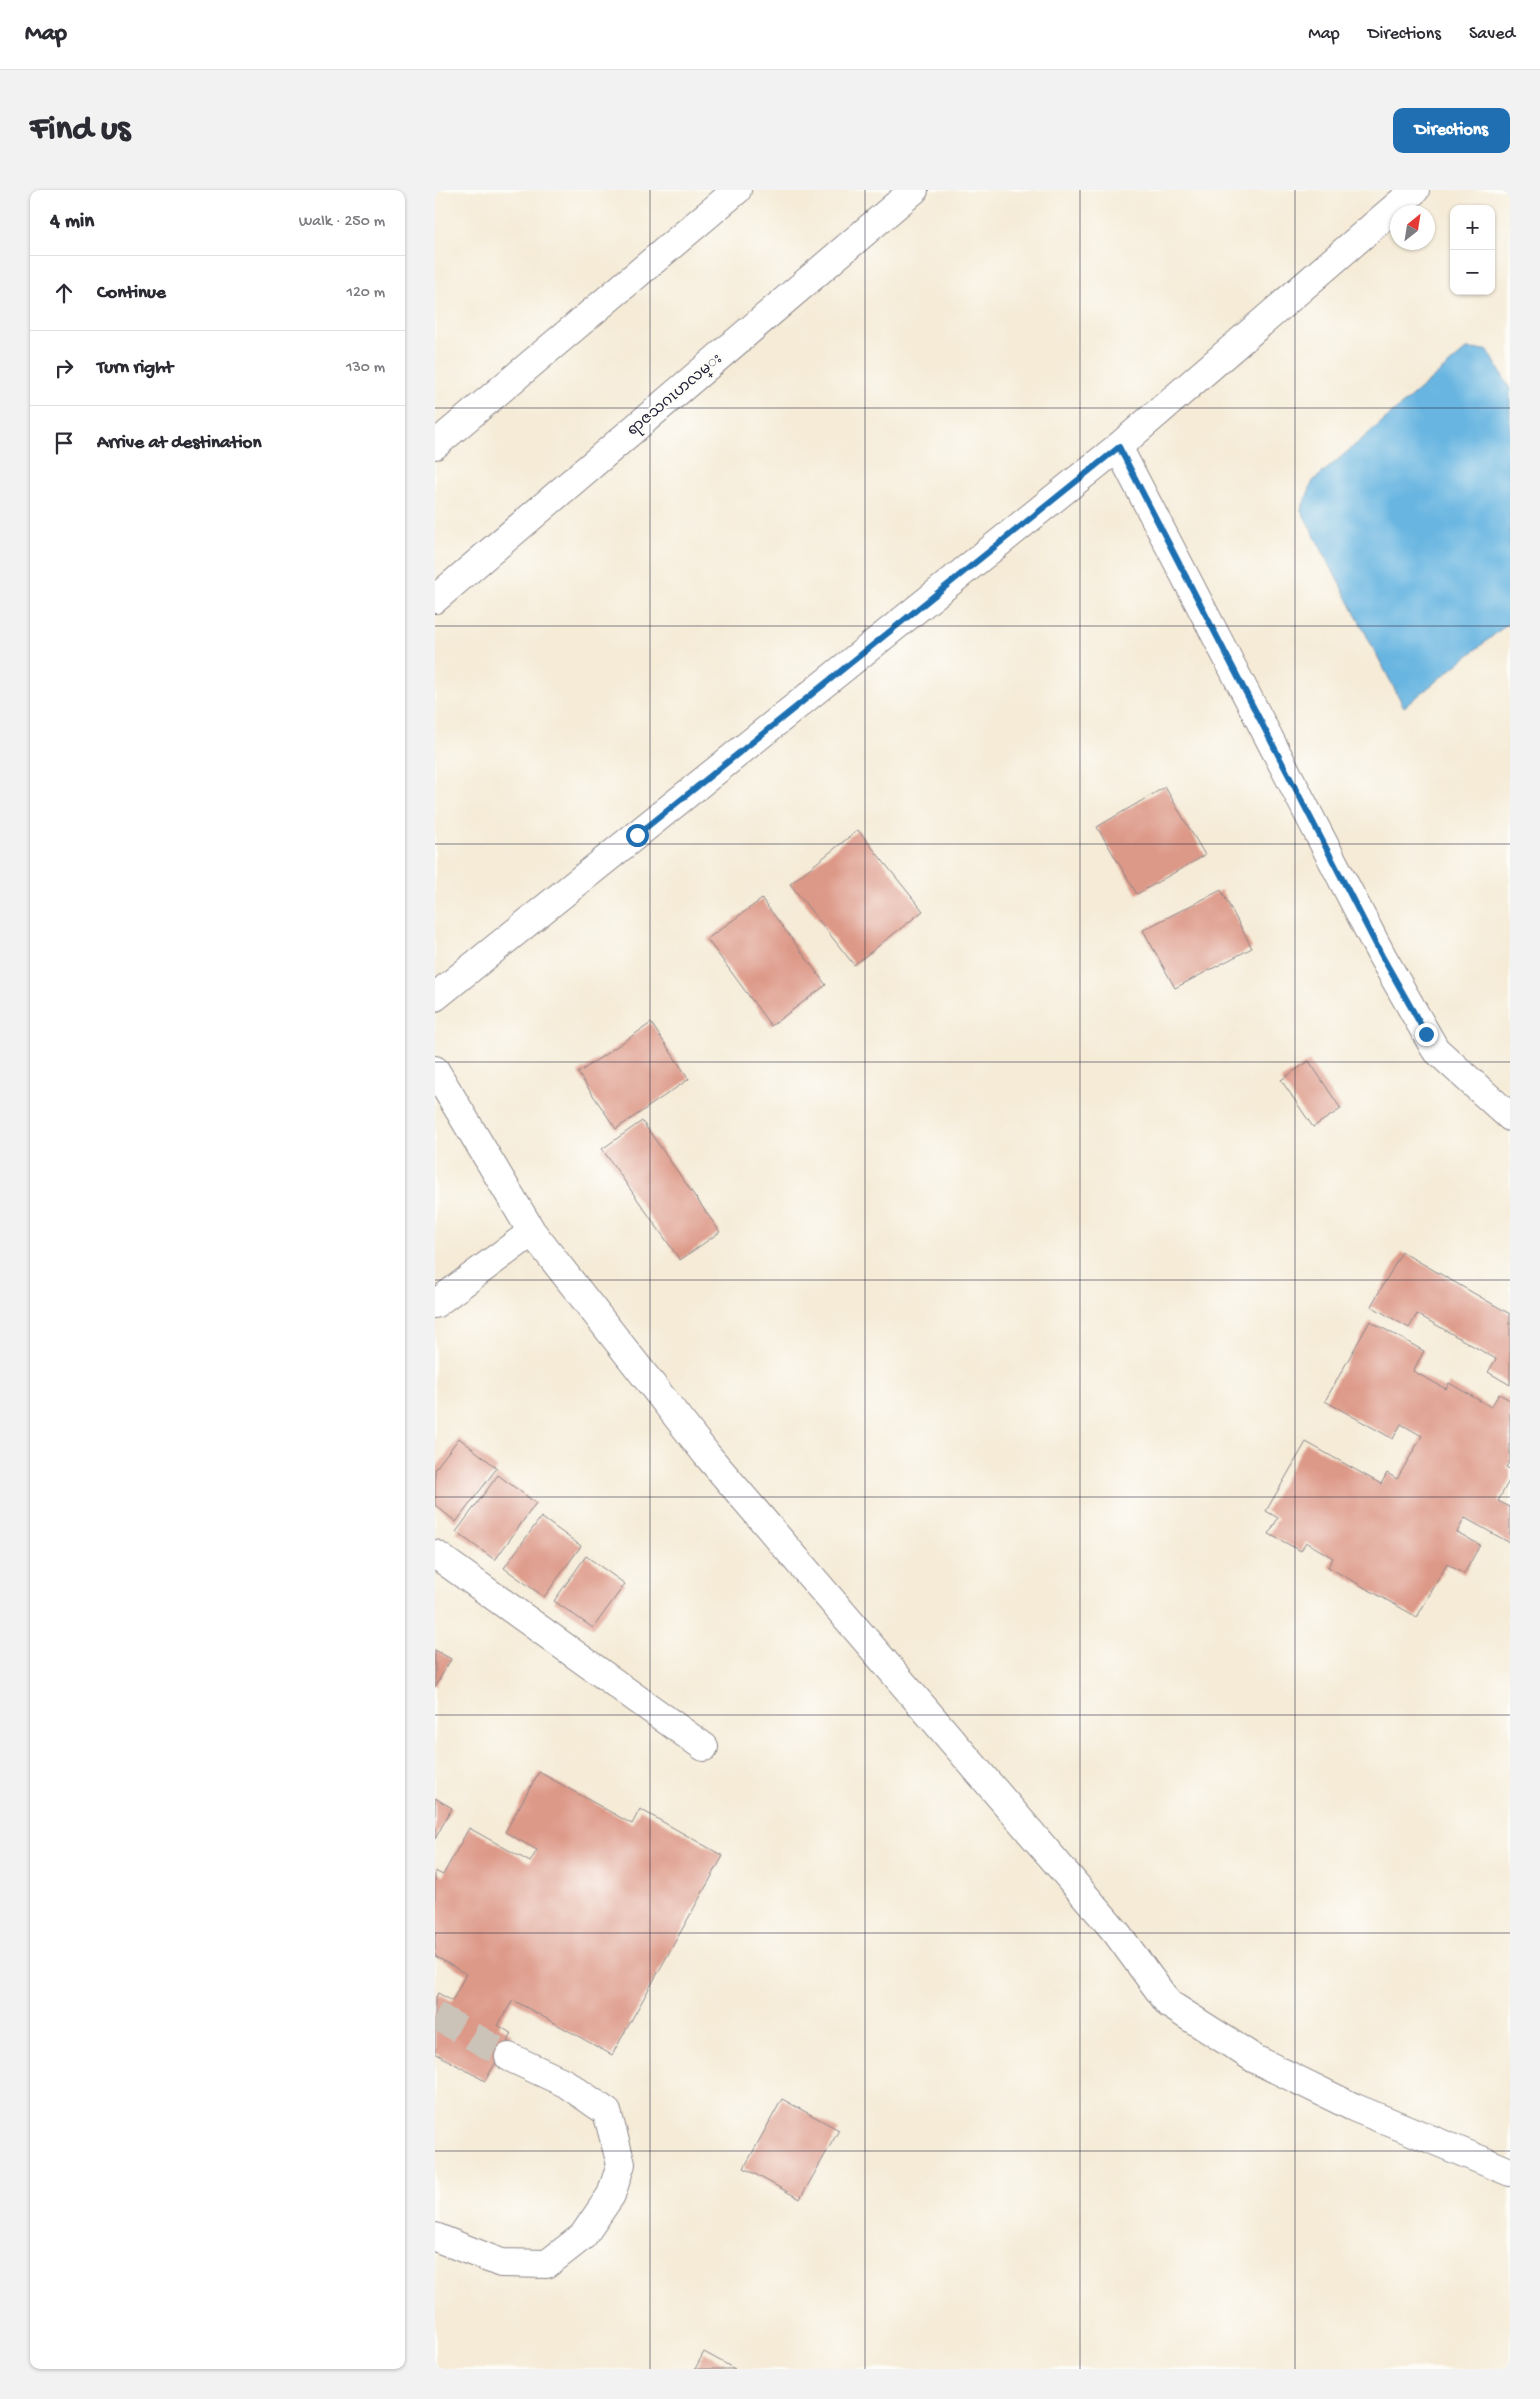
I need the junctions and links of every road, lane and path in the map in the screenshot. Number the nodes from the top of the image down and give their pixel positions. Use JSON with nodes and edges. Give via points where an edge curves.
{"nodes":[{"id":1,"x":737,"y":190,"type":"edge"},
{"id":2,"x":914,"y":190,"type":"edge"},
{"id":3,"x":1415,"y":190,"type":"edge"},
{"id":4,"x":435,"y":445,"type":"edge"},
{"id":5,"x":1119,"y":447,"type":"junction"},
{"id":6,"x":435,"y":598,"type":"edge"},
{"id":7,"x":435,"y":998,"type":"edge"},
{"id":8,"x":435,"y":1070,"type":"edge"},
{"id":9,"x":1510,"y":1117,"type":"edge"},
{"id":10,"x":533,"y":1232,"type":"junction"},
{"id":11,"x":435,"y":1304,"type":"edge"},
{"id":12,"x":435,"y":1554,"type":"edge"},
{"id":13,"x":704,"y":1746,"type":"dead end"},
{"id":14,"x":509,"y":2057,"type":"tunnel mouth"},
{"id":15,"x":1510,"y":2172,"type":"edge"},
{"id":16,"x":435,"y":2237,"type":"edge"}],
"edges":[{"from":1,"to":4,"type":"street"},
{"from":2,"to":6,"type":"street","name":"ရာဇသဂၤဟလမ္း"},
{"from":3,"to":5,"type":"street"},
{"from":5,"to":7,"type":"street"},
{"from":5,"to":9,"type":"street","via":[[1382,956],[1435,1049]]},
{"from":8,"to":10,"type":"street"},
{"from":10,"to":11,"type":"street"},
{"from":10,"to":15,"type":"street","via":[[707,1455],[1116,1932],[1169,2004],[1273,2068],[1353,2107]]},
{"from":12,"to":13,"type":"street"},
{"from":14,"to":16,"type":"street","via":[[565,2083],[607,2112],[621,2164],[611,2194],[583,2236],[547,2264],[501,2262]]}]}
